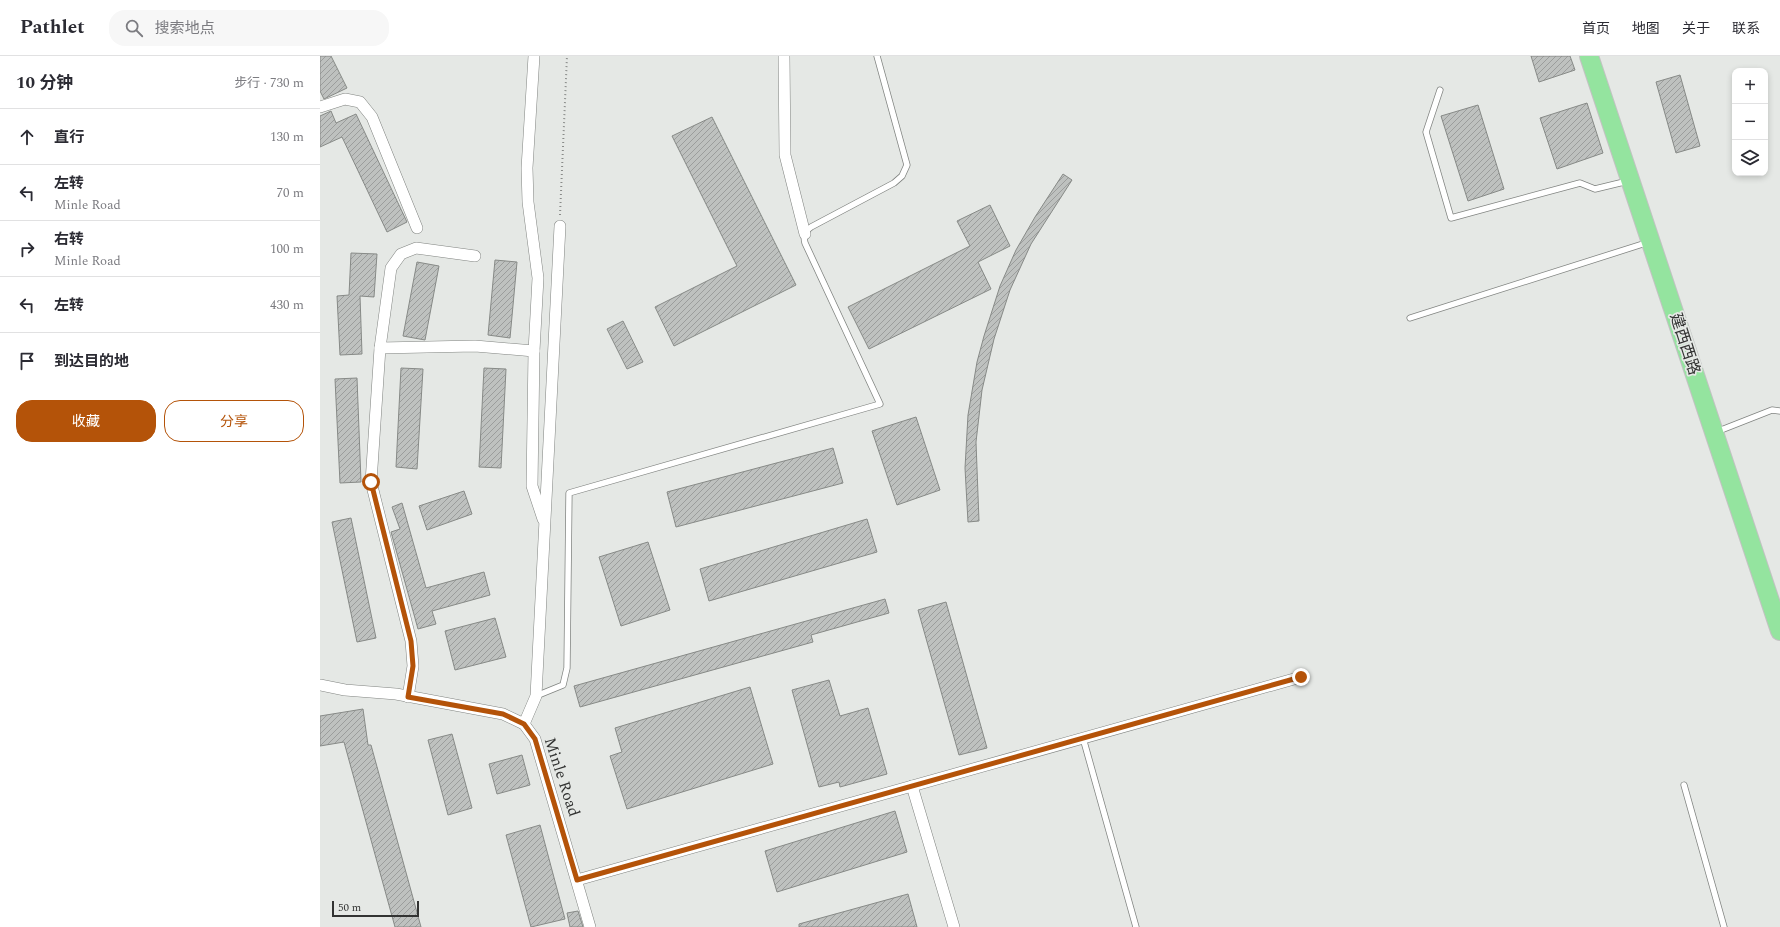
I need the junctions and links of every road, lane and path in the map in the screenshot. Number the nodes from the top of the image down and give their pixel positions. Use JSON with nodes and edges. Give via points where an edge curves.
{"nodes":[{"id":1,"x":534,"y":56,"type":"edge"},
{"id":2,"x":567,"y":56,"type":"edge"},
{"id":3,"x":784,"y":56,"type":"edge"},
{"id":4,"x":877,"y":56,"type":"edge"},
{"id":5,"x":1589,"y":56,"type":"edge"},
{"id":6,"x":1440,"y":90,"type":"dead end"},
{"id":7,"x":320,"y":107,"type":"edge"},
{"id":8,"x":1631,"y":181,"type":"junction"},
{"id":9,"x":560,"y":226,"type":"joint"},
{"id":10,"x":417,"y":228,"type":"dead end"},
{"id":11,"x":805,"y":234,"type":"junction"},
{"id":12,"x":1651,"y":241,"type":"junction"},
{"id":13,"x":475,"y":256,"type":"dead end"},
{"id":14,"x":1410,"y":318,"type":"dead end"},
{"id":15,"x":380,"y":348,"type":"junction"},
{"id":16,"x":534,"y":351,"type":"junction"},
{"id":17,"x":1780,"y":411,"type":"edge"},
{"id":18,"x":1714,"y":433,"type":"junction"},
{"id":19,"x":545,"y":527,"type":"junction"},
{"id":20,"x":1780,"y":631,"type":"edge"},
{"id":21,"x":1301,"y":677,"type":"dead end"},
{"id":22,"x":320,"y":685,"type":"edge"},
{"id":23,"x":536,"y":696,"type":"junction"},
{"id":24,"x":408,"y":697,"type":"junction"},
{"id":25,"x":524,"y":724,"type":"junction"},
{"id":26,"x":1084,"y":738,"type":"junction"},
{"id":27,"x":1684,"y":785,"type":"dead end"},
{"id":28,"x":912,"y":786,"type":"junction"},
{"id":29,"x":577,"y":880,"type":"junction"},
{"id":30,"x":590,"y":927,"type":"edge"},
{"id":31,"x":954,"y":927,"type":"edge"},
{"id":32,"x":1136,"y":927,"type":"edge"},
{"id":33,"x":1724,"y":927,"type":"edge"}],
"edges":[{"from":1,"to":16,"type":"street","via":[[527,168],[528,202],[538,278]]},
{"from":2,"to":9,"type":"path"},
{"from":3,"to":11,"type":"street","via":[[785,155]]},
{"from":4,"to":11,"type":"lane","via":[[907,165],[905,170],[894,183],[811,227]]},
{"from":5,"to":8,"type":"highway","name":"建西西路"},
{"from":6,"to":8,"type":"lane","via":[[1426,132],[1451,218],[1580,183],[1595,189]]},
{"from":7,"to":10,"type":"street","via":[[344,99],[360,102],[372,117]]},
{"from":8,"to":12,"type":"highway","name":"建西西路"},
{"from":9,"to":19,"type":"street"},
{"from":11,"to":23,"type":"lane","via":[[805,243],[880,404],[569,493],[567,668],[562,685]]},
{"from":12,"to":14,"type":"lane"},
{"from":12,"to":18,"type":"highway","name":"建西西路"},
{"from":13,"to":15,"type":"street","via":[[416,248],[401,254],[391,268]]},
{"from":15,"to":16,"type":"street","via":[[475,346]]},
{"from":15,"to":24,"type":"street","via":[[371,482],[411,641],[413,666]]},
{"from":16,"to":19,"type":"street","via":[[532,486]]},
{"from":17,"to":18,"type":"lane","via":[[1772,410]]},
{"from":18,"to":20,"type":"highway","name":"建西西路"},
{"from":19,"to":23,"type":"street"},
{"from":21,"to":26,"type":"street"},
{"from":22,"to":24,"type":"street","name":"Minle Road"},
{"from":23,"to":25,"type":"street"},
{"from":24,"to":25,"type":"street","name":"Minle Road","via":[[503,714]]},
{"from":25,"to":29,"type":"street","name":"Minle Road","via":[[535,739]]},
{"from":26,"to":28,"type":"street"},
{"from":26,"to":32,"type":"lane"},
{"from":27,"to":33,"type":"lane"},
{"from":28,"to":29,"type":"street"},
{"from":28,"to":31,"type":"street"},
{"from":29,"to":30,"type":"street","name":"Minle Road"}]}
